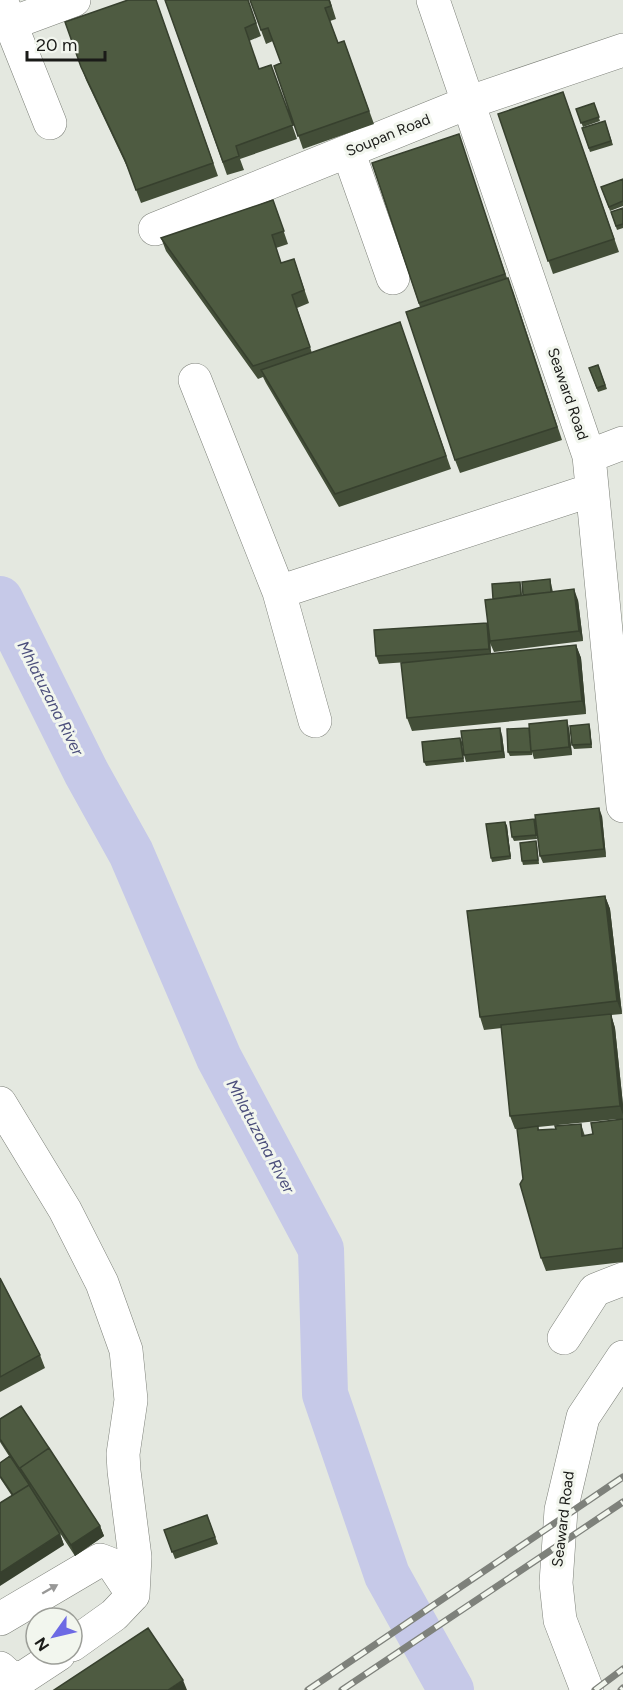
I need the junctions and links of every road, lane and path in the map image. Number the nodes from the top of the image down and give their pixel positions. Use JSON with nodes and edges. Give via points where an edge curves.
{"nodes":[{"id":1,"x":74,"y":0,"type":"edge"},
{"id":2,"x":433,"y":0,"type":"edge"},
{"id":3,"x":6,"y":11,"type":"edge"},
{"id":4,"x":623,"y":50,"type":"edge"},
{"id":5,"x":467,"y":103,"type":"junction"},
{"id":6,"x":50,"y":123,"type":"dead end"},
{"id":7,"x":348,"y":151,"type":"junction"},
{"id":8,"x":155,"y":229,"type":"dead end"},
{"id":9,"x":393,"y":278,"type":"dead end"},
{"id":10,"x":195,"y":380,"type":"dead end"},
{"id":11,"x":623,"y":443,"type":"edge"},
{"id":12,"x":589,"y":456,"type":"junction"},
{"id":13,"x":592,"y":490,"type":"junction"},
{"id":14,"x":279,"y":591,"type":"junction"},
{"id":15,"x":315,"y":721,"type":"dead end"},
{"id":16,"x":623,"y":806,"type":"edge"},
{"id":17,"x":0,"y":1103,"type":"edge"},
{"id":18,"x":623,"y":1279,"type":"edge"},
{"id":19,"x":564,"y":1338,"type":"dead end"},
{"id":20,"x":623,"y":1357,"type":"edge"},
{"id":21,"x":133,"y":1595,"type":"junction"},
{"id":22,"x":0,"y":1619,"type":"edge"},
{"id":23,"x":84,"y":1636,"type":"edge"},
{"id":24,"x":41,"y":1666,"type":"edge"},
{"id":25,"x":0,"y":1668,"type":"edge"},
{"id":26,"x":587,"y":1690,"type":"edge"}],
"edges":[{"from":1,"to":3,"type":"street"},
{"from":2,"to":5,"type":"street","name":"Seaward Road"},
{"from":3,"to":6,"type":"street"},
{"from":4,"to":5,"type":"street","name":"Soupan Road"},
{"from":5,"to":7,"type":"street","name":"Soupan Road"},
{"from":5,"to":12,"type":"street","name":"Seaward Road"},
{"from":7,"to":8,"type":"street","name":"Soupan Road"},
{"from":7,"to":9,"type":"street"},
{"from":10,"to":14,"type":"street"},
{"from":11,"to":12,"type":"street"},
{"from":12,"to":13,"type":"street","name":"Seaward Road"},
{"from":13,"to":14,"type":"street"},
{"from":13,"to":16,"type":"street","name":"Seaward Road"},
{"from":14,"to":15,"type":"street"},
{"from":17,"to":21,"type":"street","via":[[65,1210],[102,1283],[126,1350],[131,1400],[124,1462],[135,1557]]},
{"from":18,"to":19,"type":"street","via":[[595,1290]]},
{"from":20,"to":26,"type":"street","name":"Seaward Road","via":[[583,1418],[561,1510],[556,1584],[560,1620]]},
{"from":22,"to":21,"type":"street","one_way":true,"via":[[100,1560],[113,1565]]},
{"from":21,"to":23,"type":"street","via":[[114,1615]]},
{"from":24,"to":25,"type":"street","via":[[24,1677],[11,1678]]}]}
